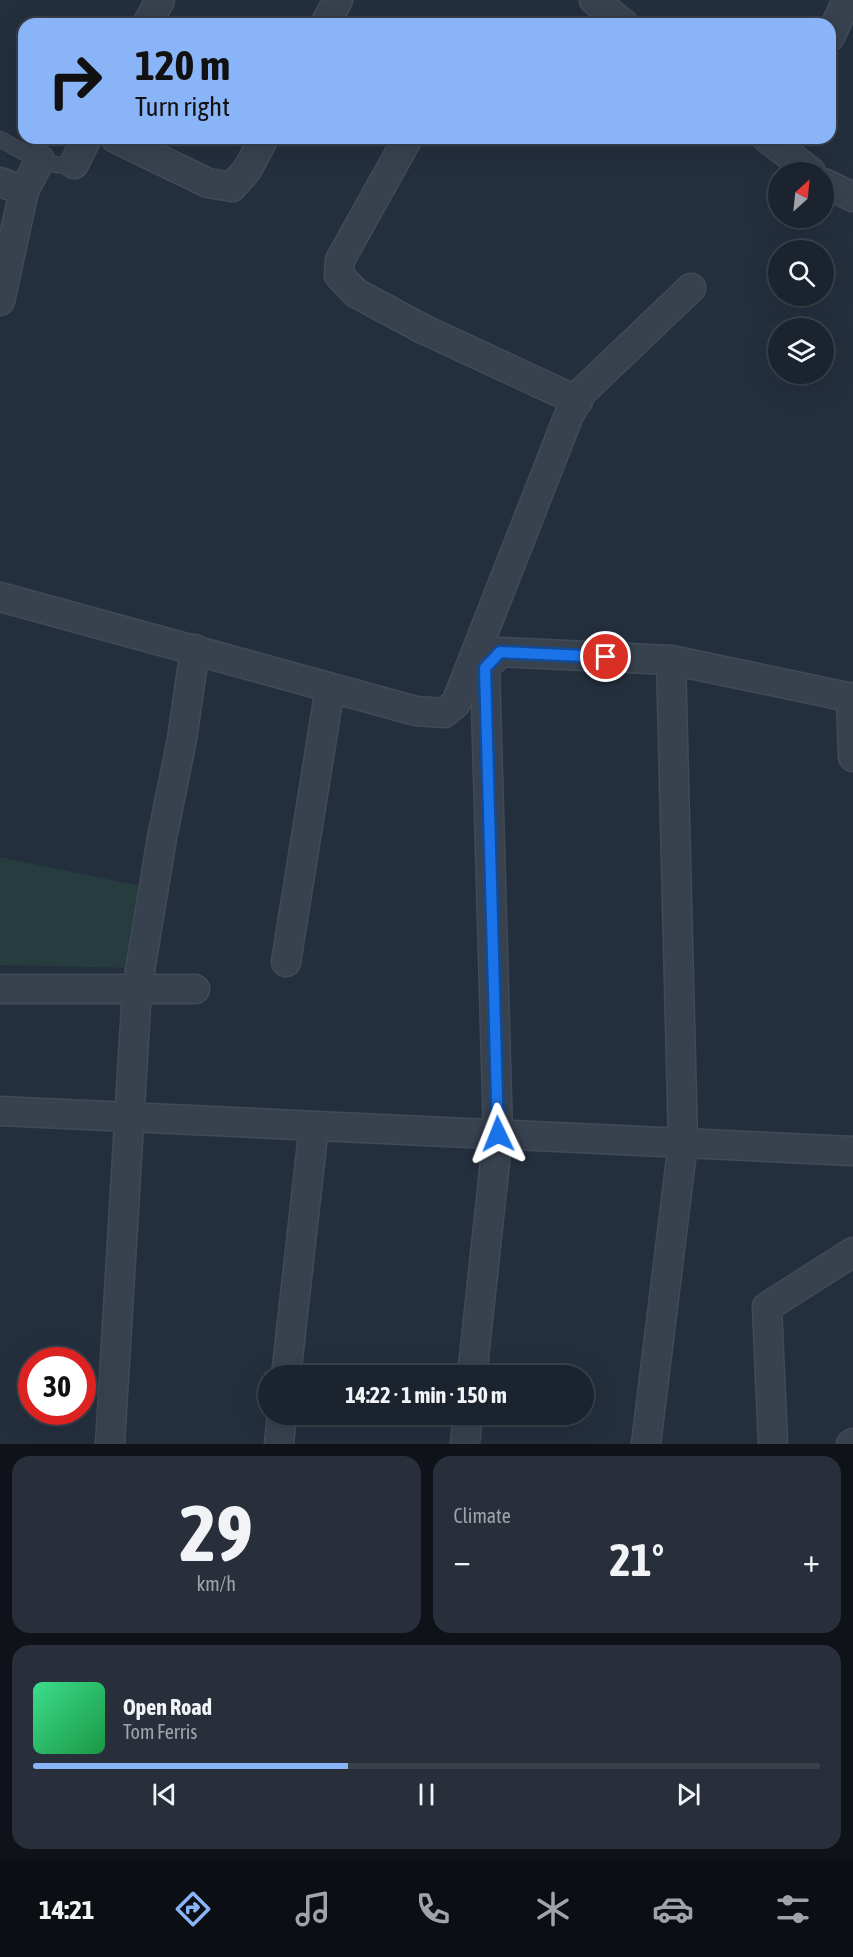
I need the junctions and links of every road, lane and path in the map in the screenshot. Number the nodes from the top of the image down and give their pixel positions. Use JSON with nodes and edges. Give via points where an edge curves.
{"nodes":[{"id":1,"x":160,"y":0,"type":"edge"},
{"id":2,"x":338,"y":0,"type":"edge"},
{"id":3,"x":594,"y":0,"type":"edge"},
{"id":4,"x":847,"y":0,"type":"edge"},
{"id":5,"x":623,"y":14,"type":"edge"},
{"id":6,"x":150,"y":18,"type":"edge"},
{"id":7,"x":328,"y":18,"type":"edge"},
{"id":8,"x":836,"y":25,"type":"edge"},
{"id":9,"x":0,"y":139,"type":"edge"},
{"id":10,"x":84,"y":144,"type":"edge"},
{"id":11,"x":127,"y":144,"type":"edge"},
{"id":12,"x":261,"y":144,"type":"edge"},
{"id":13,"x":405,"y":144,"type":"edge"},
{"id":14,"x":779,"y":144,"type":"edge"},
{"id":15,"x":40,"y":160,"type":"junction"},
{"id":16,"x":800,"y":162,"type":"edge"},
{"id":17,"x":74,"y":164,"type":"joint"},
{"id":18,"x":12,"y":187,"type":"edge"},
{"id":19,"x":834,"y":188,"type":"edge"},
{"id":20,"x":853,"y":197,"type":"edge"},
{"id":21,"x":691,"y":288,"type":"dead end"},
{"id":22,"x":0,"y":301,"type":"edge"},
{"id":23,"x":578,"y":400,"type":"junction"},
{"id":24,"x":0,"y":597,"type":"edge"},
{"id":25,"x":195,"y":649,"type":"junction"},
{"id":26,"x":670,"y":660,"type":"junction"},
{"id":27,"x":330,"y":688,"type":"junction"},
{"id":28,"x":852,"y":697,"type":"edge"},
{"id":29,"x":853,"y":757,"type":"edge"},
{"id":30,"x":286,"y":962,"type":"dead end"},
{"id":31,"x":0,"y":989,"type":"edge"},
{"id":32,"x":137,"y":989,"type":"junction"},
{"id":33,"x":195,"y":989,"type":"dead end"},
{"id":34,"x":0,"y":1111,"type":"edge"},
{"id":35,"x":130,"y":1117,"type":"junction"},
{"id":36,"x":314,"y":1126,"type":"junction"},
{"id":37,"x":498,"y":1134,"type":"junction"},
{"id":38,"x":683,"y":1143,"type":"junction"},
{"id":39,"x":853,"y":1151,"type":"edge"},
{"id":40,"x":853,"y":1252,"type":"edge"},
{"id":41,"x":287,"y":1365,"type":"edge"},
{"id":42,"x":473,"y":1365,"type":"edge"},
{"id":43,"x":281,"y":1425,"type":"edge"},
{"id":44,"x":467,"y":1425,"type":"edge"},
{"id":45,"x":110,"y":1444,"type":"edge"},
{"id":46,"x":279,"y":1444,"type":"edge"},
{"id":47,"x":465,"y":1444,"type":"edge"},
{"id":48,"x":646,"y":1444,"type":"edge"},
{"id":49,"x":773,"y":1444,"type":"edge"}],
"edges":[{"from":1,"to":6,"type":"street"},
{"from":2,"to":7,"type":"street"},
{"from":3,"to":5,"type":"street"},
{"from":4,"to":8,"type":"street"},
{"from":9,"to":15,"type":"lane"},
{"from":10,"to":17,"type":"street"},
{"from":11,"to":12,"type":"street","via":[[208,183],[232,186],[248,170]]},
{"from":13,"to":23,"type":"street","via":[[340,260],[339,275],[356,293],[423,329]]},
{"from":14,"to":16,"type":"street"},
{"from":15,"to":17,"type":"lane","via":[[62,167]]},
{"from":15,"to":18,"type":"street"},
{"from":18,"to":22,"type":"street"},
{"from":19,"to":20,"type":"street"},
{"from":21,"to":23,"type":"street"},
{"from":23,"to":27,"type":"street","via":[[456,703],[444,713],[417,711]]},
{"from":24,"to":25,"type":"street"},
{"from":25,"to":27,"type":"street"},
{"from":25,"to":32,"type":"street"},
{"from":26,"to":28,"type":"street"},
{"from":26,"to":37,"type":"street","via":[[500,652],[485,668]]},
{"from":26,"to":38,"type":"street"},
{"from":27,"to":30,"type":"street"},
{"from":28,"to":29,"type":"street"},
{"from":31,"to":32,"type":"street"},
{"from":32,"to":33,"type":"street"},
{"from":32,"to":35,"type":"street"},
{"from":34,"to":35,"type":"street"},
{"from":35,"to":36,"type":"street"},
{"from":35,"to":45,"type":"street"},
{"from":36,"to":37,"type":"street"},
{"from":36,"to":41,"type":"street"},
{"from":37,"to":38,"type":"street"},
{"from":37,"to":42,"type":"street"},
{"from":38,"to":39,"type":"street"},
{"from":38,"to":48,"type":"street"},
{"from":40,"to":49,"type":"street","via":[[767,1307]]},
{"from":43,"to":46,"type":"street"},
{"from":44,"to":47,"type":"street"}]}
